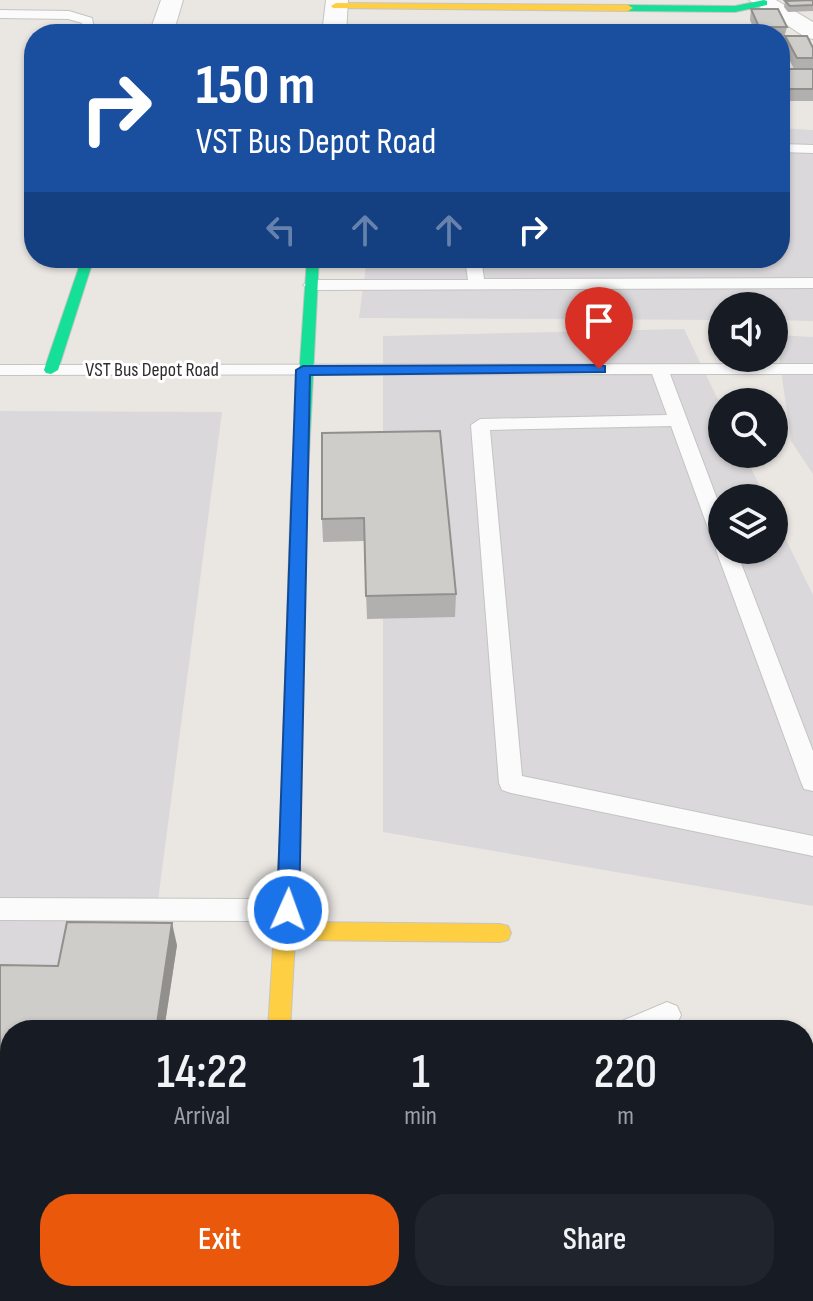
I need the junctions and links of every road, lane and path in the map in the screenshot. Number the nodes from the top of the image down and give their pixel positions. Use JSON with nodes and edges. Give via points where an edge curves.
{"nodes":[{"id":1,"x":172,"y":0,"type":"edge"},
{"id":2,"x":762,"y":1,"type":"edge"},
{"id":3,"x":337,"y":3,"type":"edge"},
{"id":4,"x":0,"y":14,"type":"edge"},
{"id":5,"x":88,"y":24,"type":"edge"},
{"id":6,"x":164,"y":24,"type":"edge"},
{"id":7,"x":335,"y":24,"type":"edge"},
{"id":8,"x":813,"y":35,"type":"edge"},
{"id":9,"x":790,"y":38,"type":"edge"},
{"id":10,"x":790,"y":148,"type":"edge"},
{"id":11,"x":813,"y":149,"type":"edge"},
{"id":12,"x":85,"y":268,"type":"edge"},
{"id":13,"x":312,"y":268,"type":"edge"},
{"id":14,"x":475,"y":268,"type":"edge"},
{"id":15,"x":813,"y":283,"type":"edge"},
{"id":16,"x":477,"y":284,"type":"junction"},
{"id":17,"x":311,"y":285,"type":"junction"},
{"id":18,"x":659,"y":369,"type":"junction"},
{"id":19,"x":813,"y":369,"type":"edge"},
{"id":20,"x":0,"y":370,"type":"edge"},
{"id":21,"x":51,"y":370,"type":"junction"},
{"id":22,"x":303,"y":370,"type":"junction"},
{"id":23,"x":678,"y":420,"type":"junction"},
{"id":24,"x":708,"y":501,"type":"edge"},
{"id":25,"x":731,"y":564,"type":"edge"},
{"id":26,"x":813,"y":782,"type":"edge"},
{"id":27,"x":813,"y":846,"type":"edge"},
{"id":28,"x":0,"y":909,"type":"edge"},
{"id":29,"x":287,"y":920,"type":"junction"},
{"id":30,"x":500,"y":933,"type":"dead end"},
{"id":31,"x":667,"y":1015,"type":"dead end"},
{"id":32,"x":280,"y":1020,"type":"edge"},
{"id":33,"x":655,"y":1020,"type":"edge"}],
"edges":[{"from":1,"to":6,"type":"street"},
{"from":2,"to":3,"type":"street","via":[[735,9]]},
{"from":2,"to":8,"type":"street"},
{"from":3,"to":7,"type":"street"},
{"from":4,"to":5,"type":"lane","via":[[69,15]]},
{"from":8,"to":9,"type":"street"},
{"from":10,"to":11,"type":"lane"},
{"from":12,"to":21,"type":"street"},
{"from":13,"to":17,"type":"street"},
{"from":14,"to":16,"type":"lane"},
{"from":15,"to":16,"type":"lane"},
{"from":16,"to":17,"type":"lane"},
{"from":17,"to":22,"type":"street"},
{"from":18,"to":19,"type":"lane","name":"VST Bus Depot Road"},
{"from":18,"to":22,"type":"lane","name":"VST Bus Depot Road"},
{"from":18,"to":23,"type":"lane"},
{"from":20,"to":21,"type":"lane","name":"VST Bus Depot Road"},
{"from":21,"to":22,"type":"lane","name":"VST Bus Depot Road"},
{"from":22,"to":29,"type":"street"},
{"from":23,"to":24,"type":"lane"},
{"from":23,"to":27,"type":"lane","via":[[480,425],[511,783]]},
{"from":25,"to":26,"type":"lane"},
{"from":28,"to":29,"type":"lane"},
{"from":29,"to":30,"type":"street"},
{"from":29,"to":32,"type":"street"},
{"from":31,"to":33,"type":"lane"}]}
